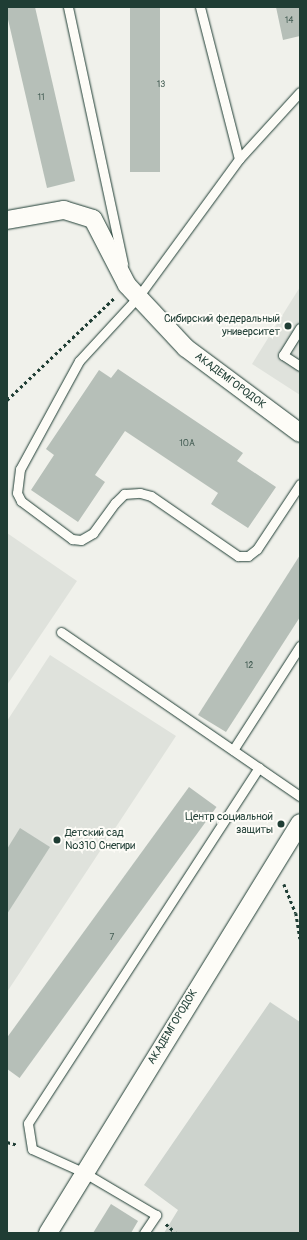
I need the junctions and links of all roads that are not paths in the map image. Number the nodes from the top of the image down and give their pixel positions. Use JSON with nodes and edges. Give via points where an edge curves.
{"nodes":[{"id":1,"x":68,"y":7,"type":"edge"},
{"id":2,"x":200,"y":7,"type":"edge"},
{"id":3,"x":300,"y":92,"type":"edge"},
{"id":4,"x":239,"y":159,"type":"junction"},
{"id":5,"x":7,"y":220,"type":"edge"},
{"id":6,"x":133,"y":291,"type":"junction"},
{"id":7,"x":300,"y":328,"type":"edge"},
{"id":8,"x":300,"y":366,"type":"edge"},
{"id":9,"x":300,"y":433,"type":"edge"},
{"id":10,"x":300,"y":484,"type":"edge"},
{"id":11,"x":61,"y":632,"type":"dead end"},
{"id":12,"x":300,"y":646,"type":"edge"},
{"id":13,"x":233,"y":750,"type":"junction"},
{"id":14,"x":259,"y":767,"type":"junction"},
{"id":15,"x":300,"y":796,"type":"edge"},
{"id":16,"x":300,"y":823,"type":"edge"},
{"id":17,"x":85,"y":1173,"type":"junction"},
{"id":18,"x":48,"y":1233,"type":"edge"},
{"id":19,"x":144,"y":1233,"type":"edge"}],
"edges":[{"from":1,"to":6,"type":"lane"},
{"from":2,"to":4,"type":"lane"},
{"from":3,"to":4,"type":"lane"},
{"from":4,"to":6,"type":"lane"},
{"from":5,"to":6,"type":"street","name":"АКАДЕМГОРОДОК","via":[[64,210],[93,219]]},
{"from":6,"to":9,"type":"street","name":"АКАДЕМГОРОДОК","via":[[186,348]]},
{"from":6,"to":10,"type":"lane","via":[[79,361],[20,469],[17,493],[20,502],[72,539],[81,540],[93,533],[114,503],[124,494],[140,493],[151,496],[238,556],[248,556],[257,549]]},
{"from":7,"to":8,"type":"lane","via":[[283,356]]},
{"from":11,"to":13,"type":"lane"},
{"from":12,"to":13,"type":"lane"},
{"from":13,"to":14,"type":"lane"},
{"from":14,"to":15,"type":"lane"},
{"from":14,"to":17,"type":"lane","via":[[28,1123],[32,1149]]},
{"from":16,"to":17,"type":"street","name":"АКАДЕМГОРОДОК"},
{"from":17,"to":18,"type":"street","name":"АКАДЕМГОРОДОК"},
{"from":17,"to":19,"type":"lane","via":[[156,1215]]}]}
